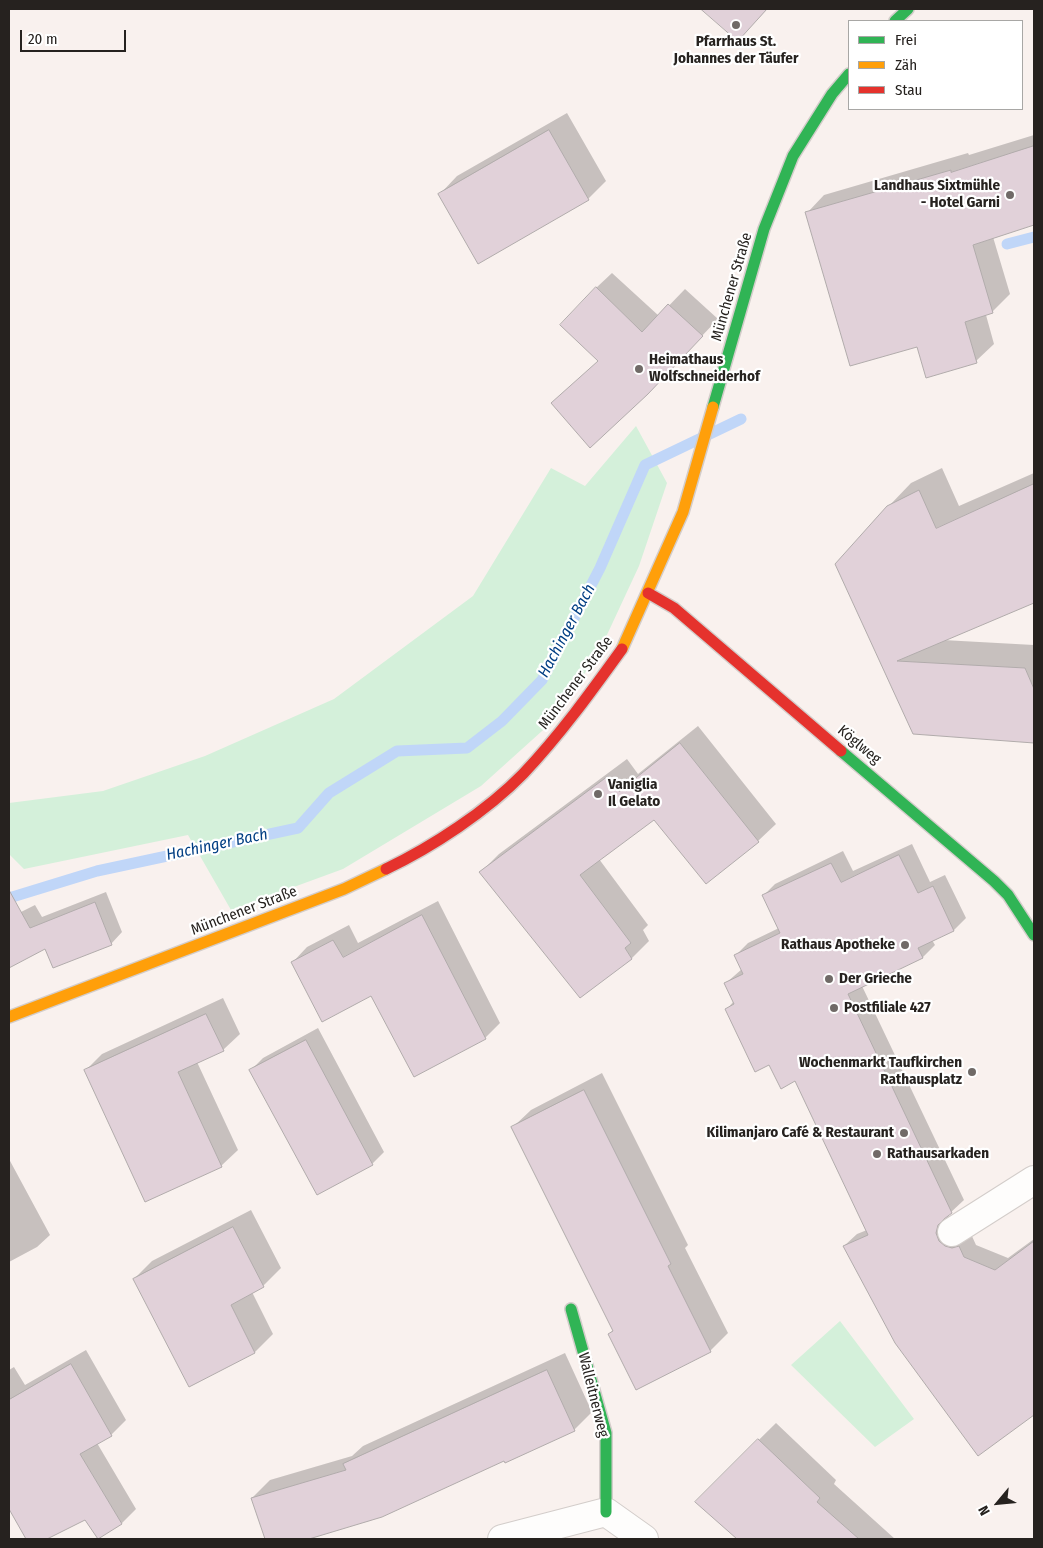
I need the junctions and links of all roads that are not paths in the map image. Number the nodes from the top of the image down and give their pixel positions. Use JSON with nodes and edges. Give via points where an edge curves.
{"nodes":[{"id":1,"x":908,"y":9,"type":"edge"},
{"id":2,"x":896,"y":20,"type":"edge"},
{"id":3,"x":848,"y":75,"type":"edge"},
{"id":4,"x":648,"y":593,"type":"junction"},
{"id":5,"x":1034,"y":935,"type":"edge"},
{"id":6,"x":9,"y":1017,"type":"edge"},
{"id":7,"x":1034,"y":1180,"type":"edge"},
{"id":8,"x":952,"y":1232,"type":"dead end"},
{"id":9,"x":570,"y":1309,"type":"dead end"},
{"id":10,"x":606,"y":1512,"type":"junction"},
{"id":11,"x":502,"y":1539,"type":"edge"},
{"id":12,"x":644,"y":1539,"type":"edge"}],
"edges":[{"from":1,"to":2,"type":"main road"},
{"from":3,"to":4,"type":"main road","name":"Münchener Straße","via":[[832,94],[793,156],[764,229],[683,512]]},
{"from":4,"to":5,"type":"main road","name":"Köglweg","via":[[674,608],[994,880]]},
{"from":4,"to":6,"type":"main road","name":"Münchener Straße","via":[[623,648],[571,719],[528,768],[483,809],[415,855],[344,889]]},
{"from":7,"to":8,"type":"street"},
{"from":9,"to":10,"type":"main road","name":"Walleitnerweg","via":[[606,1433]]},
{"from":10,"to":11,"type":"street"},
{"from":10,"to":12,"type":"street"}]}
